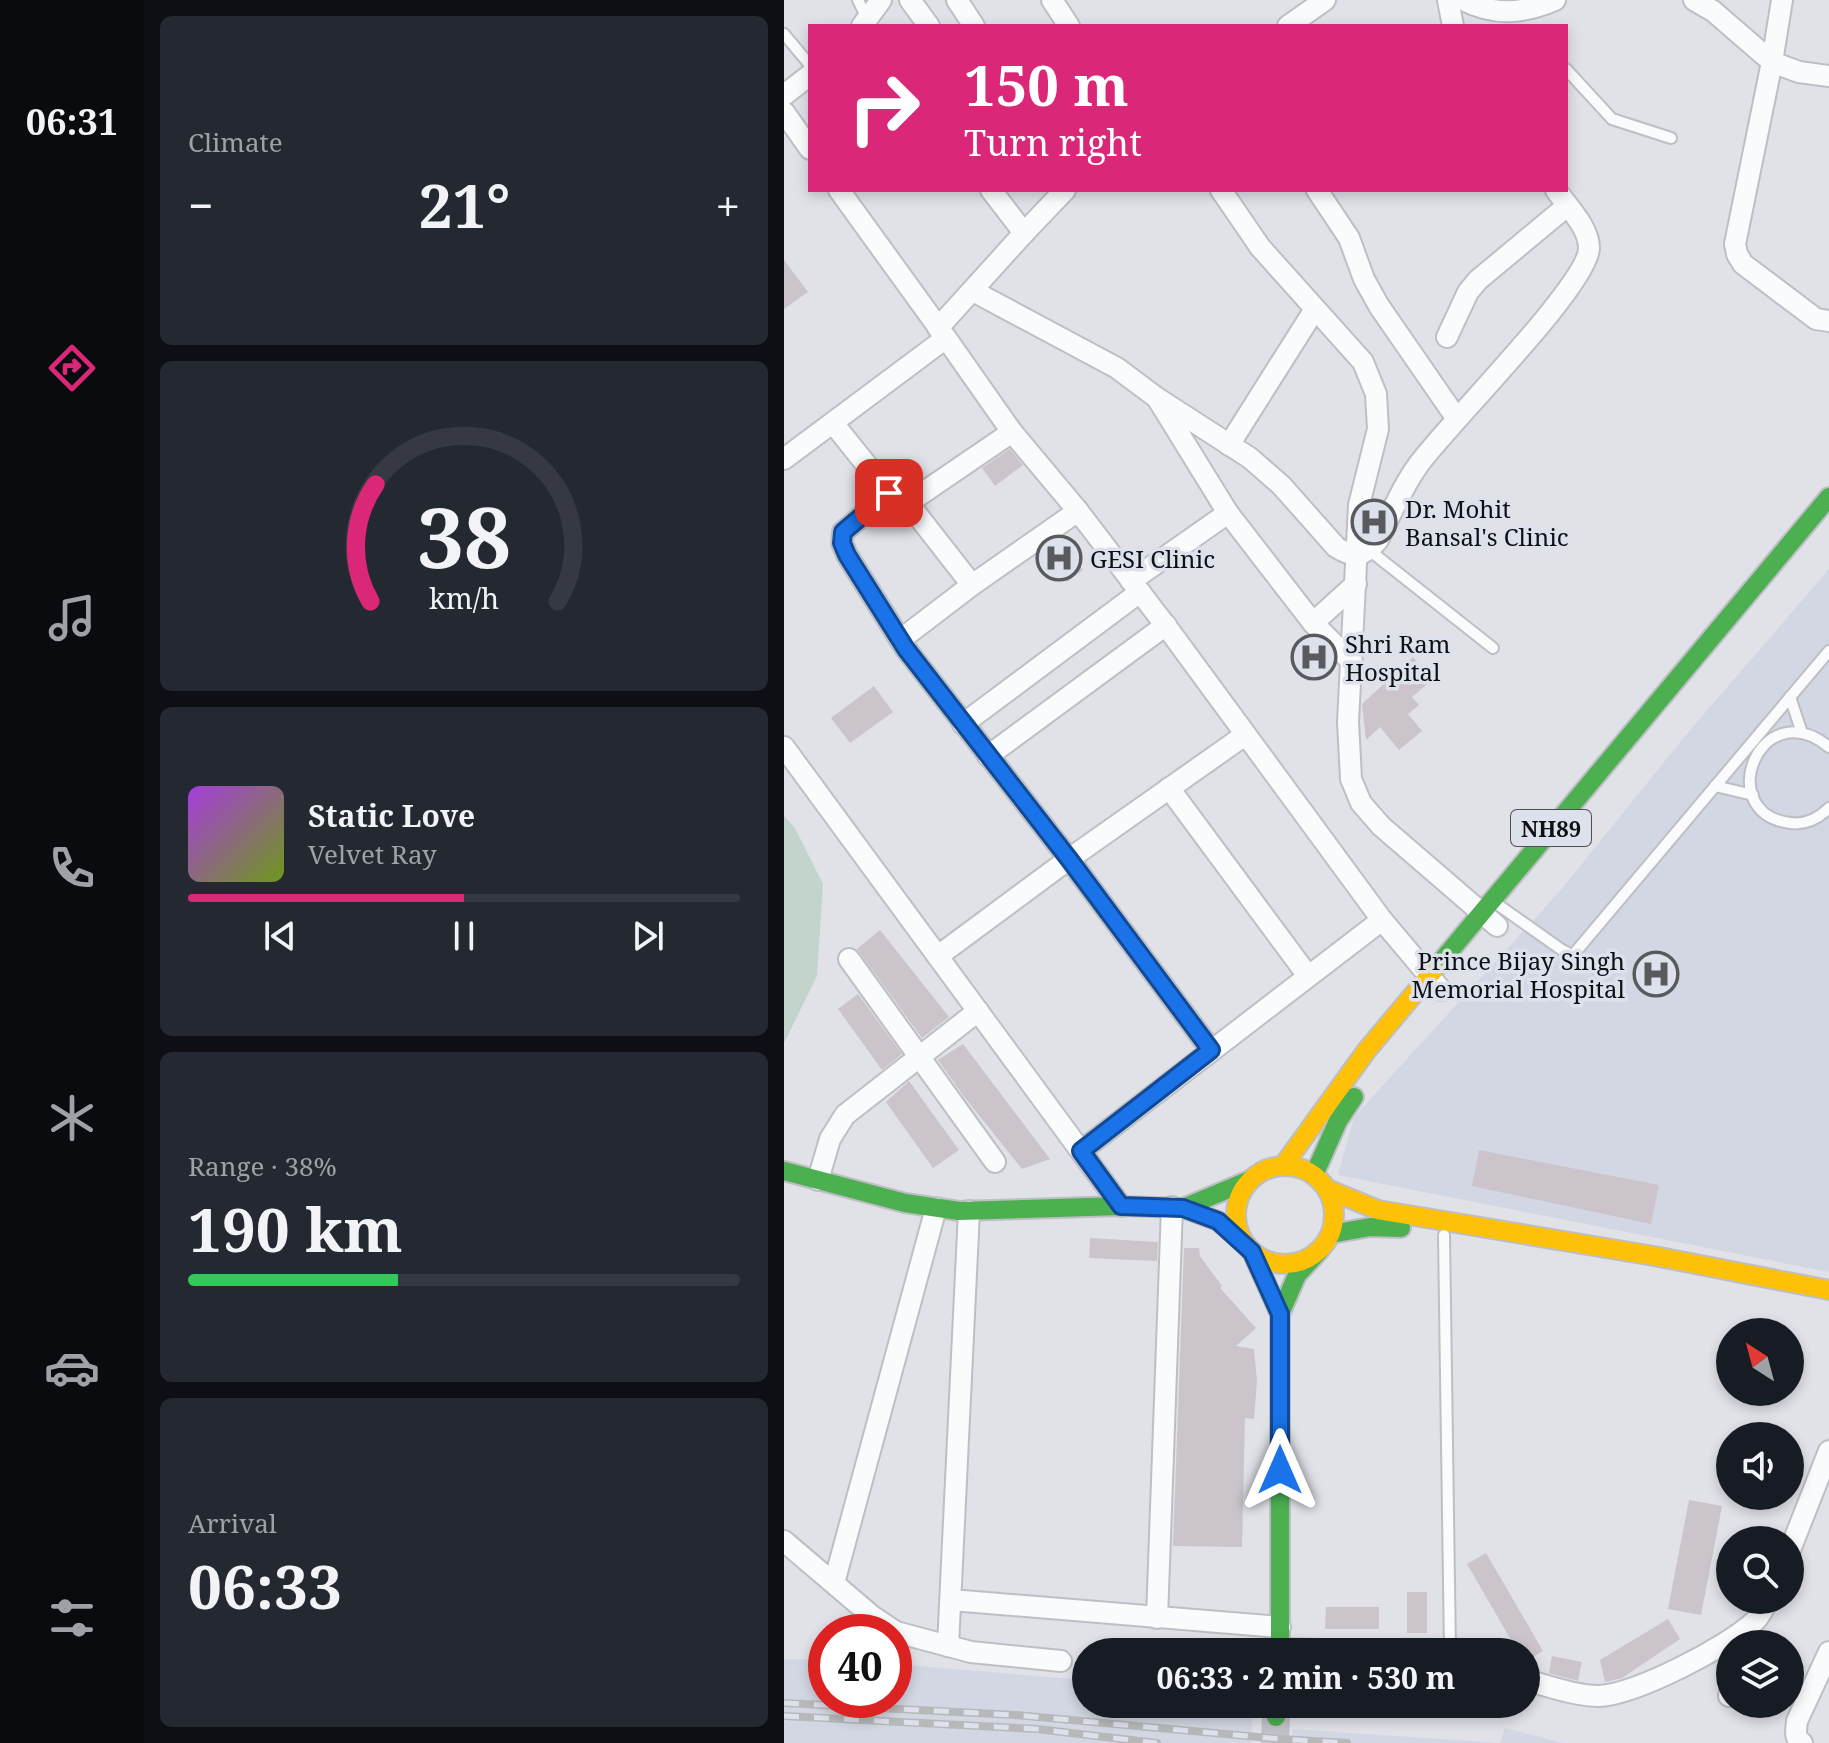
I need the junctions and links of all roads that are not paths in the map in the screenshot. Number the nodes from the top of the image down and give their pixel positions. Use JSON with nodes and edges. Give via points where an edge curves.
{"nodes":[{"id":1,"x":858,"y":0,"type":"edge"},
{"id":2,"x":881,"y":0,"type":"edge"},
{"id":3,"x":910,"y":0,"type":"edge"},
{"id":4,"x":957,"y":0,"type":"edge"},
{"id":5,"x":1052,"y":0,"type":"edge"},
{"id":6,"x":1325,"y":0,"type":"edge"},
{"id":7,"x":1448,"y":0,"type":"edge"},
{"id":8,"x":1463,"y":0,"type":"edge"},
{"id":9,"x":1555,"y":0,"type":"edge"},
{"id":10,"x":1694,"y":0,"type":"edge"},
{"id":11,"x":1782,"y":0,"type":"edge"},
{"id":12,"x":868,"y":24,"type":"edge"},
{"id":13,"x":928,"y":24,"type":"edge"},
{"id":14,"x":973,"y":24,"type":"edge"},
{"id":15,"x":1068,"y":24,"type":"edge"},
{"id":16,"x":1291,"y":24,"type":"edge"},
{"id":17,"x":1453,"y":24,"type":"edge"},
{"id":18,"x":784,"y":34,"type":"edge"},
{"id":19,"x":1772,"y":62,"type":"junction"},
{"id":20,"x":808,"y":63,"type":"edge"},
{"id":21,"x":1568,"y":71,"type":"edge"},
{"id":22,"x":1829,"y":76,"type":"edge"},
{"id":23,"x":808,"y":77,"type":"edge"},
{"id":24,"x":784,"y":95,"type":"edge"},
{"id":25,"x":784,"y":112,"type":"edge"},
{"id":26,"x":1671,"y":138,"type":"dead end"},
{"id":27,"x":808,"y":146,"type":"edge"},
{"id":28,"x":840,"y":192,"type":"edge"},
{"id":29,"x":993,"y":192,"type":"edge"},
{"id":30,"x":1063,"y":192,"type":"edge"},
{"id":31,"x":1222,"y":192,"type":"edge"},
{"id":32,"x":1318,"y":192,"type":"edge"},
{"id":33,"x":1562,"y":198,"type":"edge"},
{"id":34,"x":1024,"y":233,"type":"junction"},
{"id":35,"x":973,"y":291,"type":"junction"},
{"id":36,"x":1315,"y":309,"type":"junction"},
{"id":37,"x":1829,"y":321,"type":"edge"},
{"id":38,"x":942,"y":333,"type":"junction"},
{"id":39,"x":1447,"y":337,"type":"dead end"},
{"id":40,"x":1157,"y":398,"type":"junction"},
{"id":41,"x":1457,"y":419,"type":"junction"},
{"id":42,"x":833,"y":423,"type":"junction"},
{"id":43,"x":1012,"y":432,"type":"junction"},
{"id":44,"x":1229,"y":445,"type":"junction"},
{"id":45,"x":784,"y":459,"type":"edge"},
{"id":46,"x":889,"y":493,"type":"junction"},
{"id":47,"x":1829,"y":497,"type":"edge"},
{"id":48,"x":908,"y":503,"type":"junction"},
{"id":49,"x":1078,"y":511,"type":"junction"},
{"id":50,"x":1228,"y":513,"type":"junction"},
{"id":51,"x":1363,"y":553,"type":"junction"},
{"id":52,"x":1356,"y":584,"type":"junction"},
{"id":53,"x":972,"y":585,"type":"junction"},
{"id":54,"x":1136,"y":586,"type":"junction"},
{"id":55,"x":1313,"y":623,"type":"junction"},
{"id":56,"x":1166,"y":625,"type":"junction"},
{"id":57,"x":900,"y":640,"type":"junction"},
{"id":58,"x":1493,"y":648,"type":"dead end"},
{"id":59,"x":1829,"y":651,"type":"edge"},
{"id":60,"x":1352,"y":662,"type":"junction"},
{"id":61,"x":1790,"y":697,"type":"junction"},
{"id":62,"x":1670,"y":700,"type":"junction"},
{"id":63,"x":963,"y":724,"type":"junction"},
{"id":64,"x":1802,"y":733,"type":"junction"},
{"id":65,"x":1245,"y":735,"type":"junction"},
{"id":66,"x":784,"y":747,"type":"edge"},
{"id":67,"x":1829,"y":747,"type":"edge"},
{"id":68,"x":1638,"y":754,"type":"dead end"},
{"id":69,"x":988,"y":756,"type":"junction"},
{"id":70,"x":1715,"y":786,"type":"junction"},
{"id":71,"x":1169,"y":788,"type":"junction"},
{"id":72,"x":1753,"y":795,"type":"junction"},
{"id":73,"x":1829,"y":808,"type":"edge"},
{"id":74,"x":1069,"y":859,"type":"junction"},
{"id":75,"x":1497,"y":915,"type":"junction"},
{"id":76,"x":1382,"y":920,"type":"junction"},
{"id":77,"x":1573,"y":955,"type":"junction"},
{"id":78,"x":938,"y":956,"type":"junction"},
{"id":79,"x":849,"y":959,"type":"dead end"},
{"id":80,"x":1599,"y":970,"type":"dead end"},
{"id":81,"x":1308,"y":976,"type":"junction"},
{"id":82,"x":1440,"y":982,"type":"junction"},
{"id":83,"x":978,"y":1011,"type":"junction"},
{"id":84,"x":1423,"y":1012,"type":"dead end"},
{"id":85,"x":1211,"y":1050,"type":"junction"},
{"id":86,"x":919,"y":1056,"type":"junction"},
{"id":87,"x":1367,"y":1080,"type":"dead end"},
{"id":88,"x":1081,"y":1151,"type":"junction"},
{"id":89,"x":995,"y":1162,"type":"dead end"},
{"id":90,"x":1283,"y":1166,"type":"junction"},
{"id":91,"x":784,"y":1171,"type":"edge"},
{"id":92,"x":818,"y":1180,"type":"junction"},
{"id":93,"x":1250,"y":1180,"type":"junction"},
{"id":94,"x":1321,"y":1182,"type":"junction"},
{"id":95,"x":1121,"y":1206,"type":"junction"},
{"id":96,"x":936,"y":1208,"type":"junction"},
{"id":97,"x":1177,"y":1208,"type":"junction"},
{"id":98,"x":969,"y":1211,"type":"junction"},
{"id":99,"x":1331,"y":1234,"type":"junction"},
{"id":100,"x":1444,"y":1235,"type":"junction"},
{"id":101,"x":1248,"y":1247,"type":"junction"},
{"id":102,"x":1320,"y":1250,"type":"junction"},
{"id":103,"x":1829,"y":1290,"type":"edge"},
{"id":104,"x":1829,"y":1305,"type":"edge"},
{"id":105,"x":1280,"y":1314,"type":"junction"},
{"id":106,"x":1829,"y":1451,"type":"edge"},
{"id":107,"x":1799,"y":1526,"type":"edge"},
{"id":108,"x":784,"y":1541,"type":"edge"},
{"id":109,"x":834,"y":1583,"type":"junction"},
{"id":110,"x":951,"y":1600,"type":"junction"},
{"id":111,"x":1760,"y":1614,"type":"edge"},
{"id":112,"x":1157,"y":1618,"type":"junction"},
{"id":113,"x":1280,"y":1627,"type":"junction"},
{"id":114,"x":1747,"y":1630,"type":"edge"},
{"id":115,"x":1280,"y":1638,"type":"edge"},
{"id":116,"x":1450,"y":1638,"type":"edge"},
{"id":117,"x":948,"y":1646,"type":"junction"},
{"id":118,"x":1716,"y":1650,"type":"edge"},
{"id":119,"x":1829,"y":1652,"type":"edge"},
{"id":120,"x":1061,"y":1661,"type":"dead end"},
{"id":121,"x":1540,"y":1683,"type":"edge"},
{"id":122,"x":1802,"y":1743,"type":"edge"}],
"edges":[{"from":1,"to":12,"type":"lane"},
{"from":2,"to":12,"type":"street"},
{"from":3,"to":13,"type":"street"},
{"from":4,"to":14,"type":"street"},
{"from":5,"to":15,"type":"street"},
{"from":6,"to":16,"type":"street"},
{"from":7,"to":17,"type":"street"},
{"from":8,"to":9,"type":"street","via":[[1523,18]]},
{"from":10,"to":19,"type":"street"},
{"from":11,"to":19,"type":"street"},
{"from":18,"to":20,"type":"lane"},
{"from":19,"to":22,"type":"street"},
{"from":19,"to":37,"type":"street","via":[[1737,254],[1816,319]]},
{"from":21,"to":26,"type":"lane","via":[[1612,119]]},
{"from":23,"to":24,"type":"street"},
{"from":25,"to":27,"type":"street"},
{"from":28,"to":38,"type":"street"},
{"from":29,"to":34,"type":"street"},
{"from":30,"to":34,"type":"street"},
{"from":31,"to":36,"type":"street","via":[[1260,247]]},
{"from":32,"to":41,"type":"street","via":[[1349,238],[1379,306]]},
{"from":33,"to":39,"type":"street","via":[[1468,292]]},
{"from":33,"to":41,"type":"street","via":[[1587,239],[1585,264],[1536,330]]},
{"from":34,"to":35,"type":"street"},
{"from":35,"to":38,"type":"street"},
{"from":35,"to":40,"type":"street","via":[[1117,368]]},
{"from":36,"to":44,"type":"street"},
{"from":36,"to":51,"type":"street","via":[[1363,362],[1376,394],[1378,429],[1359,505]]},
{"from":38,"to":42,"type":"street"},
{"from":38,"to":43,"type":"street"},
{"from":40,"to":44,"type":"street"},
{"from":40,"to":50,"type":"street"},
{"from":41,"to":51,"type":"street","via":[[1418,465],[1378,540]]},
{"from":42,"to":45,"type":"street"},
{"from":42,"to":46,"type":"street"},
{"from":43,"to":48,"type":"street"},
{"from":43,"to":49,"type":"street"},
{"from":44,"to":51,"type":"street","via":[[1281,485],[1336,547]]},
{"from":46,"to":48,"type":"street"},
{"from":46,"to":57,"type":"street","via":[[843,532],[842,543]]},
{"from":47,"to":62,"type":"main road","number":"NH89","via":[[1813,535]]},
{"from":48,"to":53,"type":"street"},
{"from":49,"to":53,"type":"street"},
{"from":49,"to":54,"type":"street"},
{"from":50,"to":54,"type":"street"},
{"from":50,"to":55,"type":"street"},
{"from":51,"to":52,"type":"street"},
{"from":51,"to":58,"type":"lane"},
{"from":52,"to":55,"type":"street"},
{"from":52,"to":60,"type":"street"},
{"from":53,"to":57,"type":"street"},
{"from":54,"to":56,"type":"street"},
{"from":54,"to":63,"type":"street"},
{"from":55,"to":60,"type":"street"},
{"from":56,"to":65,"type":"street"},
{"from":56,"to":69,"type":"street"},
{"from":57,"to":63,"type":"street"},
{"from":59,"to":61,"type":"lane"},
{"from":60,"to":75,"type":"street","via":[[1351,779],[1361,803],[1381,826]]},
{"from":61,"to":64,"type":"lane"},
{"from":61,"to":70,"type":"lane"},
{"from":62,"to":68,"type":"main road","number":"NH89"},
{"from":62,"to":75,"type":"main road","number":"NH89"},
{"from":63,"to":69,"type":"street"},
{"from":64,"to":67,"type":"lane"},
{"from":64,"to":72,"type":"lane","via":[[1774,737],[1762,747],[1749,775]]},
{"from":65,"to":71,"type":"street"},
{"from":65,"to":76,"type":"street"},
{"from":66,"to":78,"type":"street"},
{"from":69,"to":74,"type":"street"},
{"from":70,"to":72,"type":"lane"},
{"from":70,"to":77,"type":"lane"},
{"from":71,"to":74,"type":"street"},
{"from":71,"to":81,"type":"street"},
{"from":72,"to":73,"type":"lane","via":[[1767,815],[1780,822],[1809,822]]},
{"from":74,"to":78,"type":"street"},
{"from":74,"to":85,"type":"street"},
{"from":75,"to":77,"type":"lane"},
{"from":75,"to":82,"type":"main road","number":"NH89"},
{"from":76,"to":81,"type":"street"},
{"from":76,"to":82,"type":"street"},
{"from":77,"to":80,"type":"lane"},
{"from":78,"to":83,"type":"street"},
{"from":79,"to":86,"type":"street"},
{"from":81,"to":85,"type":"street"},
{"from":82,"to":84,"type":"main road","number":"NH89"},
{"from":82,"to":90,"type":"main road","number":"NH89","via":[[1343,1080]]},
{"from":83,"to":86,"type":"street"},
{"from":83,"to":88,"type":"street"},
{"from":85,"to":88,"type":"street"},
{"from":86,"to":89,"type":"street"},
{"from":86,"to":92,"type":"street","via":[[845,1115],[830,1139]]},
{"from":87,"to":94,"type":"main road","via":[[1338,1121]]},
{"from":88,"to":95,"type":"street"},
{"from":90,"to":93,"type":"main road"},
{"from":90,"to":94,"type":"main road","via":[[1299,1167]]},
{"from":91,"to":92,"type":"main road"},
{"from":92,"to":96,"type":"main road"},
{"from":93,"to":97,"type":"main road"},
{"from":93,"to":101,"type":"main road","via":[[1236,1210],[1237,1227]]},
{"from":94,"to":99,"type":"main road","via":[[1333,1203]]},
{"from":94,"to":103,"type":"main road","via":[[1378,1210]]},
{"from":95,"to":97,"type":"main road"},
{"from":95,"to":98,"type":"main road"},
{"from":96,"to":98,"type":"main road"},
{"from":96,"to":109,"type":"street"},
{"from":97,"to":101,"type":"main road","via":[[1218,1221]]},
{"from":97,"to":112,"type":"street"},
{"from":98,"to":110,"type":"street"},
{"from":99,"to":100,"type":"main road","via":[[1386,1226]]},
{"from":99,"to":102,"type":"main road"},
{"from":100,"to":104,"type":"main road"},
{"from":100,"to":116,"type":"lane"},
{"from":101,"to":102,"type":"main road","via":[[1268,1261],[1286,1264]]},
{"from":101,"to":105,"type":"main road"},
{"from":102,"to":105,"type":"main road","via":[[1297,1275]]},
{"from":105,"to":113,"type":"main road"},
{"from":106,"to":107,"type":"street"},
{"from":108,"to":109,"type":"street"},
{"from":109,"to":117,"type":"street","via":[[896,1632]]},
{"from":110,"to":112,"type":"street"},
{"from":110,"to":117,"type":"street"},
{"from":111,"to":114,"type":"street"},
{"from":112,"to":113,"type":"street"},
{"from":113,"to":115,"type":"main road"},
{"from":117,"to":120,"type":"street"},
{"from":118,"to":121,"type":"street","via":[[1627,1691],[1598,1696]]},
{"from":119,"to":122,"type":"street","via":[[1797,1721],[1795,1732]]}]}
